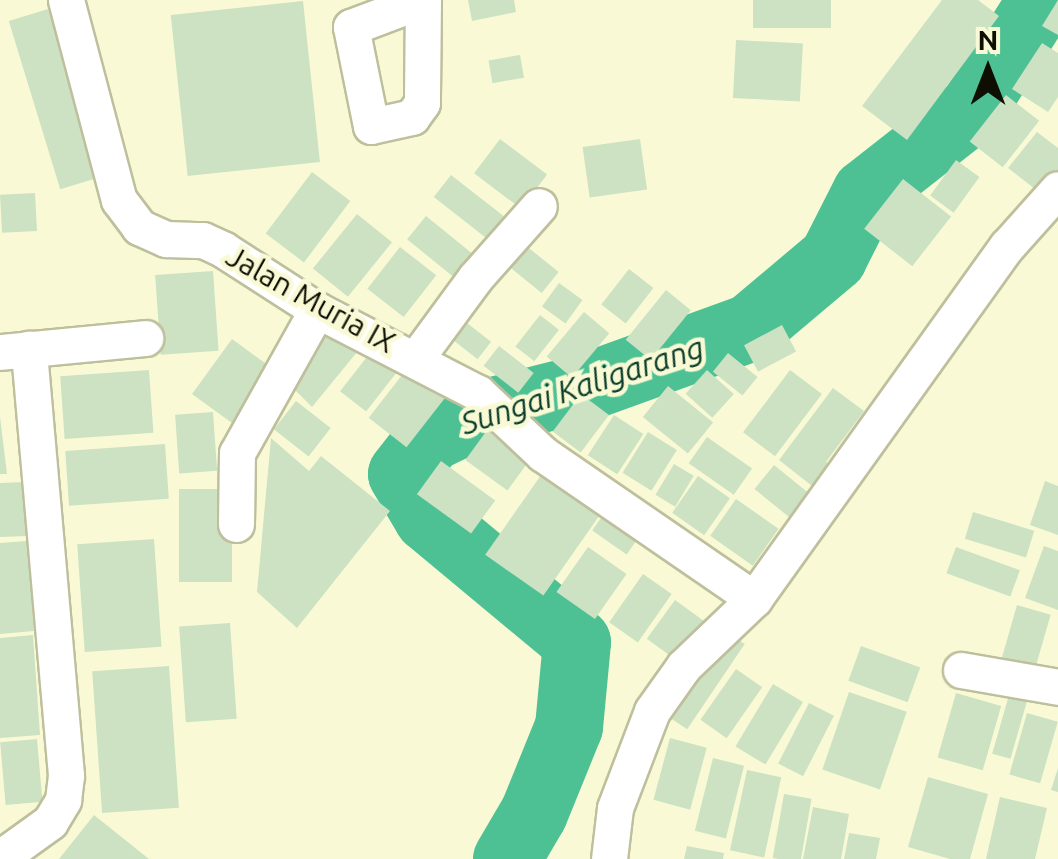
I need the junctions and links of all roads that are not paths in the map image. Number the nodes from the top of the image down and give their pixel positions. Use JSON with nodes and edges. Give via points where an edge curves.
{"nodes":[{"id":1,"x":66,"y":0,"type":"edge"},
{"id":2,"x":1058,"y":189,"type":"edge"},
{"id":3,"x":539,"y":206,"type":"dead end"},
{"id":4,"x":317,"y":310,"type":"junction"},
{"id":5,"x":145,"y":338,"type":"dead end"},
{"id":6,"x":14,"y":351,"type":"edge"},
{"id":7,"x":417,"y":358,"type":"junction"},
{"id":8,"x":236,"y":524,"type":"dead end"},
{"id":9,"x":754,"y":599,"type":"junction"},
{"id":10,"x":960,"y":670,"type":"dead end"},
{"id":11,"x":1058,"y":687,"type":"edge"},
{"id":12,"x":0,"y":858,"type":"edge"},
{"id":13,"x":609,"y":859,"type":"edge"}],
"edges":[{"from":1,"to":4,"type":"street","name":"Jalan Muria IX","via":[[120,200],[139,228],[204,240]]},
{"from":2,"to":9,"type":"street","via":[[1007,246]]},
{"from":3,"to":7,"type":"street"},
{"from":4,"to":7,"type":"street","name":"Jalan Muria IX"},
{"from":4,"to":8,"type":"street","via":[[247,428],[238,453]]},
{"from":5,"to":6,"type":"street"},
{"from":6,"to":12,"type":"street","via":[[66,775],[50,822]]},
{"from":7,"to":9,"type":"street","name":"Jalan Muria IX","via":[[478,393],[543,454]]},
{"from":9,"to":13,"type":"street","via":[[684,666],[652,711],[615,808]]},
{"from":10,"to":11,"type":"street"}]}
